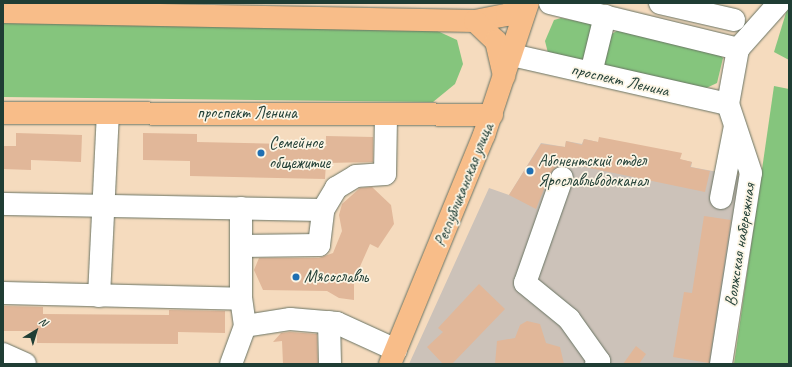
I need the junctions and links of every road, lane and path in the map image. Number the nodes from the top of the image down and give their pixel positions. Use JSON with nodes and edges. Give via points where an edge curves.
{"nodes":[{"id":1,"x":525,"y":3,"type":"edge"},
{"id":2,"x":528,"y":3,"type":"edge"},
{"id":3,"x":550,"y":3,"type":"edge"},
{"id":4,"x":660,"y":3,"type":"edge"},
{"id":5,"x":779,"y":3,"type":"edge"},
{"id":6,"x":579,"y":6,"type":"edge"},
{"id":7,"x":102,"y":8,"type":"edge"},
{"id":8,"x":3,"y":12,"type":"edge"},
{"id":9,"x":605,"y":16,"type":"junction"},
{"id":10,"x":734,"y":20,"type":"dead end"},
{"id":11,"x":474,"y":21,"type":"junction"},
{"id":12,"x":738,"y":48,"type":"junction"},
{"id":13,"x":512,"y":55,"type":"junction"},
{"id":14,"x":591,"y":73,"type":"junction"},
{"id":15,"x":504,"y":79,"type":"junction"},
{"id":16,"x":728,"y":104,"type":"junction"},
{"id":17,"x":3,"y":113,"type":"edge"},
{"id":18,"x":108,"y":113,"type":"junction"},
{"id":19,"x":386,"y":114,"type":"junction"},
{"id":20,"x":492,"y":115,"type":"junction"},
{"id":21,"x":735,"y":125,"type":"junction"},
{"id":22,"x":562,"y":178,"type":"dead end"},
{"id":23,"x":721,"y":198,"type":"dead end"},
{"id":24,"x":3,"y":204,"type":"edge"},
{"id":25,"x":103,"y":206,"type":"junction"},
{"id":26,"x":241,"y":208,"type":"junction"},
{"id":27,"x":323,"y":210,"type":"junction"},
{"id":28,"x":242,"y":246,"type":"junction"},
{"id":29,"x":3,"y":293,"type":"edge"},
{"id":30,"x":99,"y":296,"type":"junction"},
{"id":31,"x":241,"y":299,"type":"junction"},
{"id":32,"x":329,"y":322,"type":"junction"},
{"id":33,"x":245,"y":326,"type":"junction"},
{"id":34,"x":3,"y":354,"type":"edge"},
{"id":35,"x":393,"y":357,"type":"edge"},
{"id":36,"x":25,"y":364,"type":"edge"},
{"id":37,"x":231,"y":364,"type":"edge"},
{"id":38,"x":330,"y":364,"type":"edge"},
{"id":39,"x":596,"y":364,"type":"edge"},
{"id":40,"x":721,"y":364,"type":"edge"}],
"edges":[{"from":1,"to":11,"type":"main road","via":[[507,15]]},
{"from":2,"to":13,"type":"main road","name":"Республиканская улица"},
{"from":3,"to":6,"type":"street"},
{"from":4,"to":10,"type":"street"},
{"from":5,"to":12,"type":"street"},
{"from":6,"to":9,"type":"street"},
{"from":7,"to":8,"type":"main road"},
{"from":7,"to":11,"type":"main road"},
{"from":9,"to":12,"type":"street"},
{"from":9,"to":14,"type":"street"},
{"from":11,"to":15,"type":"main road","via":[[496,41]]},
{"from":12,"to":16,"type":"street","name":"Волжская набережная"},
{"from":13,"to":14,"type":"street","name":"проспект Ленина"},
{"from":13,"to":15,"type":"main road","name":"Республиканская улица"},
{"from":14,"to":16,"type":"street","name":"проспект Ленина"},
{"from":15,"to":20,"type":"main road","name":"Республиканская улица"},
{"from":16,"to":21,"type":"street","name":"Волжская набережная"},
{"from":17,"to":18,"type":"main road","name":"проспект Ленина"},
{"from":18,"to":19,"type":"main road","name":"проспект Ленина"},
{"from":18,"to":25,"type":"street"},
{"from":19,"to":20,"type":"main road","name":"проспект Ленина"},
{"from":19,"to":27,"type":"street","via":[[385,174],[356,176],[336,188]]},
{"from":20,"to":35,"type":"main road","name":"Республиканская улица"},
{"from":21,"to":23,"type":"street"},
{"from":21,"to":40,"type":"street","name":"Волжская набережная","via":[[751,173]]},
{"from":22,"to":39,"type":"street","via":[[525,283],[568,319],[600,361]]},
{"from":24,"to":25,"type":"street"},
{"from":25,"to":26,"type":"street"},
{"from":25,"to":30,"type":"street"},
{"from":26,"to":27,"type":"street"},
{"from":26,"to":28,"type":"street"},
{"from":27,"to":28,"type":"street","via":[[319,245]]},
{"from":28,"to":31,"type":"street"},
{"from":29,"to":30,"type":"street"},
{"from":30,"to":31,"type":"street"},
{"from":31,"to":33,"type":"street"},
{"from":32,"to":33,"type":"street","via":[[290,319]]},
{"from":32,"to":35,"type":"street"},
{"from":32,"to":38,"type":"street"},
{"from":33,"to":37,"type":"street"},
{"from":34,"to":36,"type":"street"}]}
